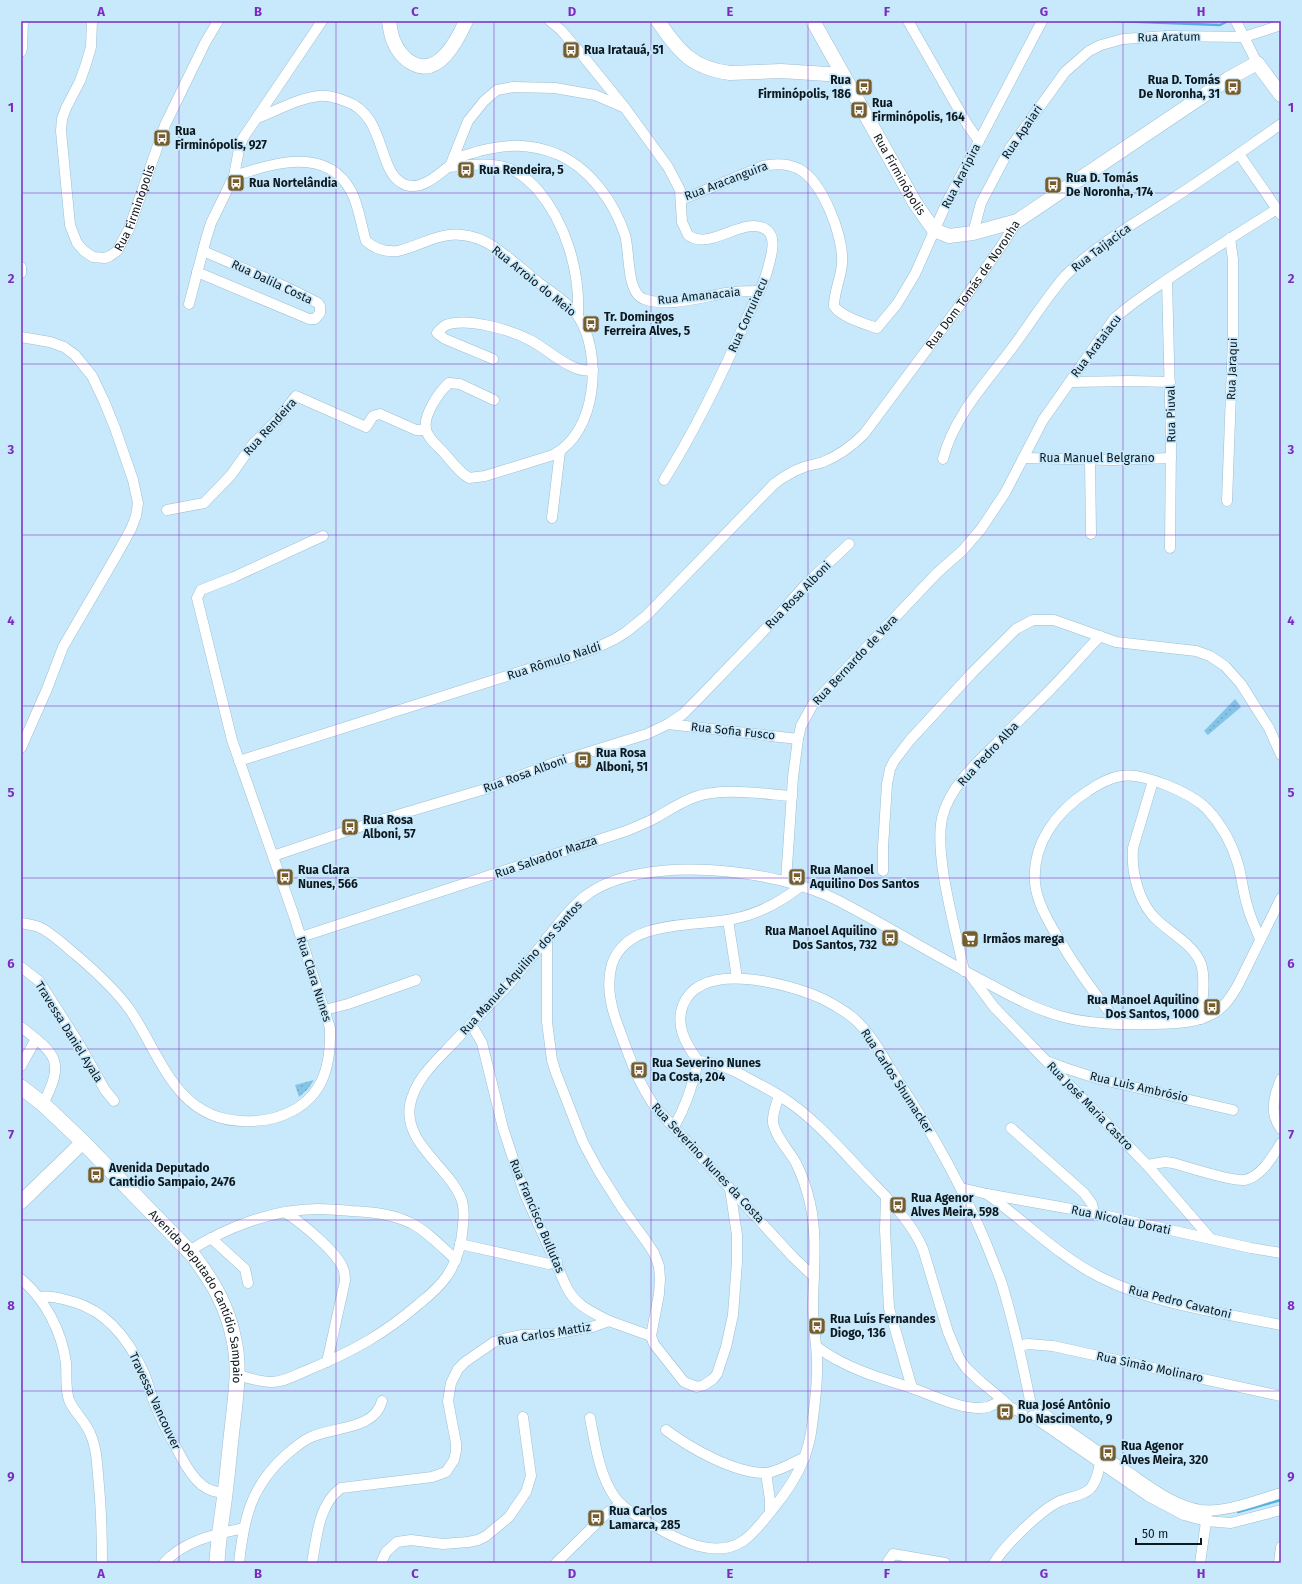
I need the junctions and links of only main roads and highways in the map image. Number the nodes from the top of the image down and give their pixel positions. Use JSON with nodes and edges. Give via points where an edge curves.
{"nodes":[{"id":1,"x":389,"y":21,"type":"edge"},
{"id":2,"x":466,"y":21,"type":"edge"},
{"id":3,"x":658,"y":21,"type":"edge"},
{"id":4,"x":813,"y":21,"type":"edge"},
{"id":5,"x":843,"y":75,"type":"junction"},
{"id":6,"x":1281,"y":95,"type":"edge"},
{"id":7,"x":973,"y":233,"type":"joint"},
{"id":8,"x":21,"y":1087,"type":"edge"},
{"id":9,"x":83,"y":1142,"type":"junction"},
{"id":10,"x":21,"y":1202,"type":"edge"},
{"id":11,"x":217,"y":1563,"type":"edge"}],
"edges":[{"from":1,"to":2,"type":"main road","via":[[398,50],[409,62],[422,66],[432,65],[446,54]]},
{"from":3,"to":5,"type":"main road","via":[[688,58],[698,65],[716,71],[812,72]]},
{"from":4,"to":5,"type":"main road","name":"Rua Firminópolis"},
{"from":5,"to":7,"type":"main road","name":"Rua Firminópolis","via":[[915,202],[934,230],[949,236]]},
{"from":6,"to":7,"type":"main road","name":"Rua Dom Tomás de Noronha","via":[[1257,62],[1017,221]]},
{"from":8,"to":9,"type":"main road","name":"Avenida Deputado Cantídio Sampaio"},
{"from":9,"to":10,"type":"main road"},
{"from":9,"to":11,"type":"main road","name":"Avenida Deputado Cantídio Sampaio","via":[[189,1251],[217,1290],[228,1317],[234,1340],[238,1375]]}]}
